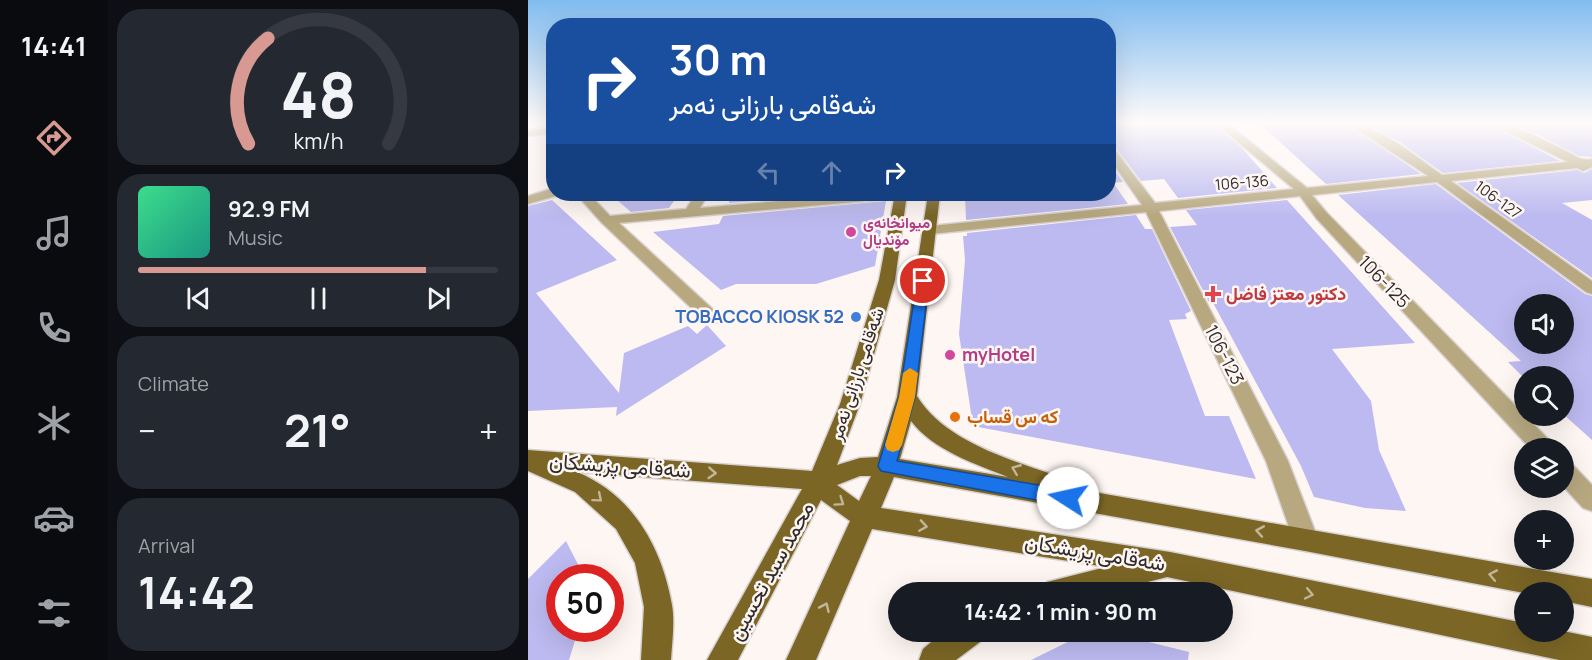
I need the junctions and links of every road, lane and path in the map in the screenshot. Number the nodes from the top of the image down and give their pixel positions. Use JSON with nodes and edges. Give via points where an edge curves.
{"nodes":[{"id":1,"x":1257,"y":154,"type":"edge"},
{"id":2,"x":1405,"y":154,"type":"edge"},
{"id":3,"x":1564,"y":154,"type":"edge"},
{"id":4,"x":1116,"y":158,"type":"edge"},
{"id":5,"x":1586,"y":164,"type":"edge"},
{"id":6,"x":1592,"y":172,"type":"edge"},
{"id":7,"x":1440,"y":179,"type":"junction"},
{"id":8,"x":1305,"y":193,"type":"junction"},
{"id":9,"x":546,"y":194,"type":"edge"},
{"id":10,"x":528,"y":200,"type":"edge"},
{"id":11,"x":589,"y":201,"type":"edge"},
{"id":12,"x":697,"y":201,"type":"edge"},
{"id":13,"x":826,"y":201,"type":"edge"},
{"id":14,"x":899,"y":201,"type":"edge"},
{"id":15,"x":933,"y":201,"type":"edge"},
{"id":16,"x":1151,"y":208,"type":"junction"},
{"id":17,"x":689,"y":214,"type":"junction"},
{"id":18,"x":607,"y":220,"type":"junction"},
{"id":19,"x":931,"y":230,"type":"junction"},
{"id":20,"x":1592,"y":289,"type":"edge"},
{"id":21,"x":712,"y":318,"type":"dead end"},
{"id":22,"x":907,"y":397,"type":"junction"},
{"id":23,"x":1533,"y":438,"type":"edge"},
{"id":24,"x":528,"y":460,"type":"edge"},
{"id":25,"x":887,"y":466,"type":"junction"},
{"id":26,"x":819,"y":481,"type":"junction"},
{"id":27,"x":1574,"y":482,"type":"edge"},
{"id":28,"x":1592,"y":501,"type":"edge"},
{"id":29,"x":1110,"y":505,"type":"junction"},
{"id":30,"x":866,"y":517,"type":"junction"},
{"id":31,"x":1305,"y":539,"type":"junction"},
{"id":32,"x":1170,"y":565,"type":"junction"},
{"id":33,"x":1099,"y":582,"type":"edge"},
{"id":34,"x":1592,"y":593,"type":"edge"},
{"id":35,"x":954,"y":642,"type":"edge"},
{"id":36,"x":1592,"y":652,"type":"edge"},
{"id":37,"x":656,"y":660,"type":"edge"},
{"id":38,"x":722,"y":660,"type":"edge"},
{"id":39,"x":801,"y":660,"type":"edge"},
{"id":40,"x":934,"y":660,"type":"edge"}],
"edges":[{"from":1,"to":8,"type":"street","name":"106-125"},
{"from":2,"to":7,"type":"street","name":"106-127"},
{"from":3,"to":5,"type":"street"},
{"from":4,"to":16,"type":"street","name":"106-123","via":[[1141,188]]},
{"from":5,"to":6,"type":"street"},
{"from":5,"to":7,"type":"street","name":"106-136"},
{"from":7,"to":8,"type":"street","name":"106-136"},
{"from":7,"to":20,"type":"street","name":"106-127"},
{"from":8,"to":16,"type":"street","name":"106-136"},
{"from":8,"to":23,"type":"street","name":"106-125","via":[[1322,216]]},
{"from":9,"to":10,"type":"street"},
{"from":11,"to":18,"type":"street"},
{"from":12,"to":17,"type":"street"},
{"from":13,"to":17,"type":"street"},
{"from":14,"to":26,"type":"main road","name":"شەقامی بارزانی نەمر","via":[[887,280],[850,404]]},
{"from":15,"to":19,"type":"main road"},
{"from":16,"to":19,"type":"street","name":"106-136"},
{"from":16,"to":31,"type":"street","name":"106-123","via":[[1267,440]]},
{"from":17,"to":18,"type":"street"},
{"from":18,"to":21,"type":"street"},
{"from":19,"to":22,"type":"main road"},
{"from":22,"to":25,"type":"main road"},
{"from":29,"to":22,"type":"main road","one_way":true,"via":[[939,435],[921,419]]},
{"from":24,"to":26,"type":"main road","name":"شەقامی پزیشکان","one_way":true},
{"from":24,"to":37,"type":"main road","one_way":true,"via":[[583,485],[625,520],[648,560],[658,607]]},
{"from":25,"to":26,"type":"main road","name":"شەقامی پزیشکان","via":[[860,466]]},
{"from":25,"to":29,"type":"main road","name":"شەقامی پزیشکان"},
{"from":25,"to":30,"type":"main road"},
{"from":26,"to":30,"type":"main road","name":"شەقامی پزیشکان","one_way":true,"via":[[842,505]]},
{"from":26,"to":38,"type":"main road","name":"محمد سید تحسین"},
{"from":27,"to":28,"type":"street"},
{"from":31,"to":29,"type":"main road","name":"شەقامی پزیشکان","one_way":true},
{"from":30,"to":32,"type":"main road","name":"شەقامی پزیشکان","one_way":true},
{"from":39,"to":30,"type":"main road","one_way":true},
{"from":34,"to":31,"type":"main road","name":"شەقامی پزیشکان","one_way":true},
{"from":32,"to":33,"type":"main road"},
{"from":32,"to":36,"type":"main road","name":"شەقامی پزیشکان","one_way":true},
{"from":35,"to":40,"type":"main road"}]}
